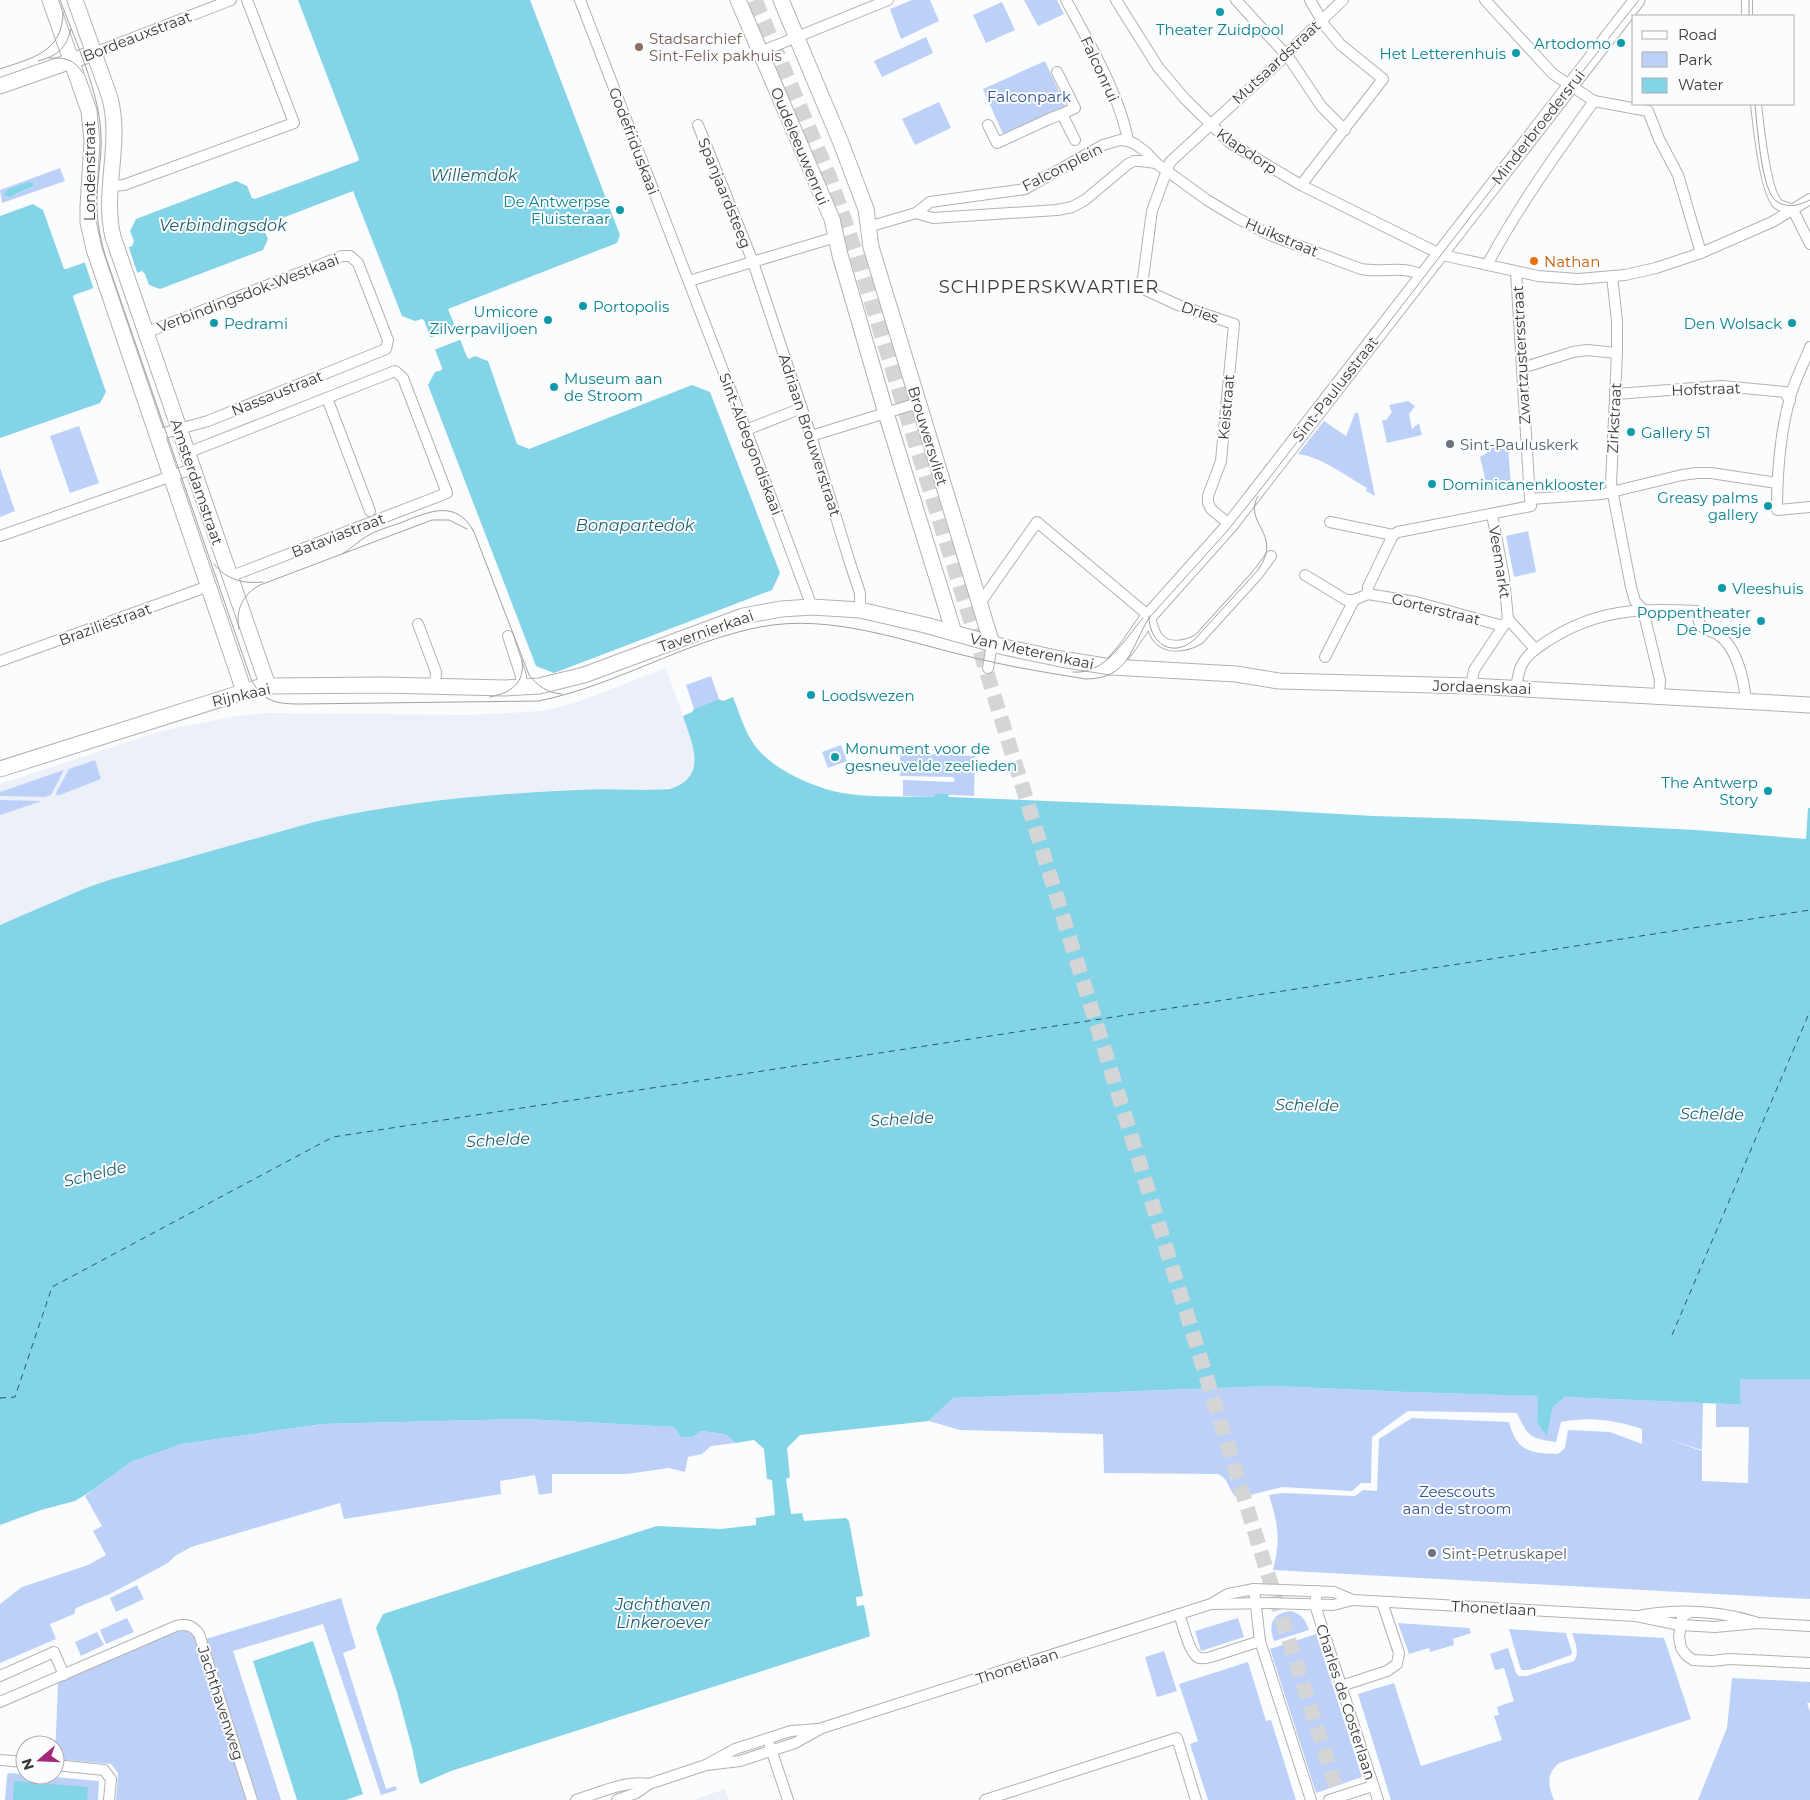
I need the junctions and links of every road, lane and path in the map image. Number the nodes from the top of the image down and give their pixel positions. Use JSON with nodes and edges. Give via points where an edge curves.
{"nodes":[{"id":1,"x":50,"y":0,"type":"edge"},
{"id":2,"x":75,"y":0,"type":"edge"},
{"id":3,"x":231,"y":0,"type":"edge"},
{"id":4,"x":247,"y":0,"type":"edge"},
{"id":5,"x":580,"y":0,"type":"edge"},
{"id":6,"x":738,"y":0,"type":"edge"},
{"id":7,"x":781,"y":0,"type":"edge"},
{"id":8,"x":888,"y":0,"type":"edge"},
{"id":9,"x":1066,"y":0,"type":"edge"},
{"id":10,"x":1116,"y":0,"type":"edge"},
{"id":11,"x":1236,"y":0,"type":"edge"},
{"id":12,"x":1310,"y":0,"type":"edge"},
{"id":13,"x":1343,"y":0,"type":"edge"},
{"id":14,"x":1485,"y":0,"type":"edge"},
{"id":15,"x":1637,"y":0,"type":"edge"},
{"id":16,"x":1747,"y":0,"type":"edge"},
{"id":17,"x":1747,"y":15,"type":"edge"},
{"id":18,"x":1320,"y":20,"type":"junction"},
{"id":19,"x":796,"y":37,"type":"junction"},
{"id":20,"x":760,"y":52,"type":"junction"},
{"id":21,"x":94,"y":53,"type":"junction"},
{"id":22,"x":1285,"y":55,"type":"junction"},
{"id":23,"x":72,"y":61,"type":"junction"},
{"id":24,"x":1057,"y":72,"type":"dead end"},
{"id":25,"x":1570,"y":85,"type":"junction"},
{"id":26,"x":0,"y":86,"type":"edge"},
{"id":27,"x":1594,"y":101,"type":"junction"},
{"id":28,"x":1756,"y":105,"type":"edge"},
{"id":29,"x":1062,"y":114,"type":"junction"},
{"id":30,"x":1209,"y":124,"type":"junction"},
{"id":31,"x":698,"y":125,"type":"dead end"},
{"id":32,"x":988,"y":125,"type":"dead end"},
{"id":33,"x":1345,"y":130,"type":"junction"},
{"id":34,"x":1128,"y":141,"type":"junction"},
{"id":35,"x":1079,"y":148,"type":"junction"},
{"id":36,"x":1156,"y":163,"type":"junction"},
{"id":37,"x":1166,"y":170,"type":"junction"},
{"id":38,"x":1301,"y":185,"type":"junction"},
{"id":39,"x":111,"y":186,"type":"junction"},
{"id":40,"x":1810,"y":199,"type":"edge"},
{"id":41,"x":1793,"y":210,"type":"junction"},
{"id":42,"x":916,"y":213,"type":"junction"},
{"id":43,"x":868,"y":227,"type":"junction"},
{"id":44,"x":836,"y":237,"type":"junction"},
{"id":45,"x":1810,"y":244,"type":"edge"},
{"id":46,"x":1701,"y":253,"type":"junction"},
{"id":47,"x":1440,"y":254,"type":"junction"},
{"id":48,"x":753,"y":262,"type":"junction"},
{"id":49,"x":1487,"y":265,"type":"junction"},
{"id":50,"x":1516,"y":272,"type":"junction"},
{"id":51,"x":1422,"y":275,"type":"junction"},
{"id":52,"x":1612,"y":276,"type":"junction"},
{"id":53,"x":127,"y":278,"type":"joint"},
{"id":54,"x":689,"y":281,"type":"junction"},
{"id":55,"x":106,"y":285,"type":"joint"},
{"id":56,"x":1234,"y":324,"type":"joint"},
{"id":57,"x":145,"y":333,"type":"junction"},
{"id":58,"x":388,"y":340,"type":"joint"},
{"id":59,"x":1810,"y":347,"type":"edge"},
{"id":60,"x":1617,"y":353,"type":"junction"},
{"id":61,"x":1522,"y":368,"type":"junction"},
{"id":62,"x":1616,"y":394,"type":"junction"},
{"id":63,"x":327,"y":398,"type":"junction"},
{"id":64,"x":1790,"y":401,"type":"junction"},
{"id":65,"x":918,"y":403,"type":"junction"},
{"id":66,"x":802,"y":408,"type":"junction"},
{"id":67,"x":886,"y":413,"type":"junction"},
{"id":68,"x":178,"y":429,"type":"junction"},
{"id":69,"x":746,"y":430,"type":"junction"},
{"id":70,"x":157,"y":435,"type":"junction"},
{"id":71,"x":811,"y":436,"type":"junction"},
{"id":72,"x":187,"y":453,"type":"junction"},
{"id":73,"x":192,"y":469,"type":"junction"},
{"id":74,"x":172,"y":476,"type":"junction"},
{"id":75,"x":1776,"y":483,"type":"junction"},
{"id":76,"x":1613,"y":491,"type":"junction"},
{"id":77,"x":447,"y":493,"type":"joint"},
{"id":78,"x":1530,"y":502,"type":"junction"},
{"id":79,"x":1810,"y":507,"type":"edge"},
{"id":80,"x":370,"y":511,"type":"dead end"},
{"id":81,"x":1492,"y":514,"type":"junction"},
{"id":82,"x":1330,"y":522,"type":"dead end"},
{"id":83,"x":1230,"y":525,"type":"junction"},
{"id":84,"x":1393,"y":535,"type":"junction"},
{"id":85,"x":0,"y":536,"type":"edge"},
{"id":86,"x":1271,"y":556,"type":"dead end"},
{"id":87,"x":1305,"y":575,"type":"dead end"},
{"id":88,"x":229,"y":576,"type":"junction"},
{"id":89,"x":209,"y":586,"type":"junction"},
{"id":90,"x":1368,"y":594,"type":"junction"},
{"id":91,"x":1354,"y":600,"type":"junction"},
{"id":92,"x":980,"y":603,"type":"junction"},
{"id":93,"x":812,"y":607,"type":"junction"},
{"id":94,"x":860,"y":610,"type":"junction"},
{"id":95,"x":1642,"y":610,"type":"junction"},
{"id":96,"x":1149,"y":616,"type":"junction"},
{"id":97,"x":1506,"y":623,"type":"junction"},
{"id":98,"x":418,"y":624,"type":"dead end"},
{"id":99,"x":954,"y":633,"type":"junction"},
{"id":100,"x":508,"y":636,"type":"dead end"},
{"id":101,"x":992,"y":644,"type":"junction"},
{"id":102,"x":1535,"y":649,"type":"junction"},
{"id":103,"x":1324,"y":657,"type":"dead end"},
{"id":104,"x":0,"y":661,"type":"edge"},
{"id":105,"x":1111,"y":667,"type":"junction"},
{"id":106,"x":988,"y":668,"type":"dead end"},
{"id":107,"x":1171,"y":670,"type":"joint"},
{"id":108,"x":268,"y":686,"type":"junction"},
{"id":109,"x":1471,"y":686,"type":"junction"},
{"id":110,"x":436,"y":687,"type":"junction"},
{"id":111,"x":522,"y":687,"type":"junction"},
{"id":112,"x":1516,"y":688,"type":"junction"},
{"id":113,"x":244,"y":691,"type":"junction"},
{"id":114,"x":1659,"y":697,"type":"junction"},
{"id":115,"x":1746,"y":701,"type":"junction"},
{"id":116,"x":1810,"y":705,"type":"edge"},
{"id":117,"x":0,"y":769,"type":"edge"},
{"id":118,"x":1254,"y":1589,"type":"junction"},
{"id":119,"x":1317,"y":1591,"type":"junction"},
{"id":120,"x":1353,"y":1600,"type":"junction"},
{"id":121,"x":1382,"y":1602,"type":"junction"},
{"id":122,"x":1254,"y":1603,"type":"junction"},
{"id":123,"x":1212,"y":1604,"type":"junction"},
{"id":124,"x":1315,"y":1605,"type":"junction"},
{"id":125,"x":1690,"y":1612,"type":"junction"},
{"id":126,"x":1179,"y":1614,"type":"junction"},
{"id":127,"x":1636,"y":1616,"type":"junction"},
{"id":128,"x":1758,"y":1623,"type":"junction"},
{"id":129,"x":1680,"y":1625,"type":"junction"},
{"id":130,"x":1810,"y":1626,"type":"edge"},
{"id":131,"x":1260,"y":1641,"type":"junction"},
{"id":132,"x":1810,"y":1663,"type":"edge"},
{"id":133,"x":64,"y":1675,"type":"junction"},
{"id":134,"x":0,"y":1676,"type":"edge"},
{"id":135,"x":1341,"y":1686,"type":"junction"},
{"id":136,"x":0,"y":1702,"type":"edge"},
{"id":137,"x":822,"y":1728,"type":"junction"},
{"id":138,"x":767,"y":1738,"type":"junction"},
{"id":139,"x":772,"y":1751,"type":"junction"},
{"id":140,"x":0,"y":1760,"type":"edge"},
{"id":141,"x":15,"y":1761,"type":"edge"},
{"id":142,"x":706,"y":1765,"type":"junction"},
{"id":143,"x":65,"y":1766,"type":"edge"},
{"id":144,"x":649,"y":1784,"type":"junction"},
{"id":145,"x":1373,"y":1786,"type":"junction"},
{"id":146,"x":592,"y":1798,"type":"edge"},
{"id":147,"x":109,"y":1800,"type":"edge"},
{"id":148,"x":252,"y":1800,"type":"edge"},
{"id":149,"x":576,"y":1800,"type":"edge"},
{"id":150,"x":616,"y":1800,"type":"edge"},
{"id":151,"x":788,"y":1800,"type":"edge"},
{"id":152,"x":985,"y":1800,"type":"edge"},
{"id":153,"x":1196,"y":1800,"type":"edge"},
{"id":154,"x":1311,"y":1800,"type":"edge"},
{"id":155,"x":1329,"y":1800,"type":"edge"},
{"id":156,"x":1378,"y":1800,"type":"edge"}],
"edges":[{"from":1,"to":23,"type":"street","name":"Londenstraat"},
{"from":2,"to":21,"type":"street","name":"Londenstraat"},
{"from":3,"to":21,"type":"street","name":"Bordeauxstraat"},
{"from":4,"to":39,"type":"street","via":[[294,122],[124,186]]},
{"from":5,"to":54,"type":"street","name":"Godefriduskaai"},
{"from":6,"to":20,"type":"street","name":"Oudeleeuwenrui"},
{"from":7,"to":19,"type":"street"},
{"from":8,"to":19,"type":"street"},
{"from":9,"to":34,"type":"street","name":"Falconrui","via":[[1099,62],[1125,123]]},
{"from":10,"to":30,"type":"street","name":"Klapdorp","via":[[1158,67]]},
{"from":11,"to":22,"type":"street"},
{"from":12,"to":18,"type":"street"},
{"from":13,"to":18,"type":"street","name":"Mutsaardstraat"},
{"from":14,"to":25,"type":"street","via":[[1553,74]]},
{"from":15,"to":25,"type":"street","name":"Minderbroedersrui"},
{"from":16,"to":17,"type":"street"},
{"from":18,"to":22,"type":"street","name":"Mutsaardstraat"},
{"from":18,"to":33,"type":"street","via":[[1341,45],[1383,79]]},
{"from":19,"to":20,"type":"street"},
{"from":19,"to":43,"type":"street","via":[[841,143],[866,209]]},
{"from":20,"to":44,"type":"street","name":"Oudeleeuwenrui","via":[[823,196]]},
{"from":21,"to":23,"type":"street","name":"Bordeauxstraat"},
{"from":21,"to":39,"type":"street","name":"Londenstraat","via":[[114,115]]},
{"from":22,"to":30,"type":"street","name":"Mutsaardstraat"},
{"from":22,"to":33,"type":"street","via":[[1321,106]]},
{"from":23,"to":26,"type":"street","name":"Bordeauxstraat"},
{"from":23,"to":55,"type":"street","name":"Londenstraat","via":[[92,130],[88,222]]},
{"from":24,"to":29,"type":"street","via":[[1075,108]]},
{"from":25,"to":27,"type":"street"},
{"from":25,"to":47,"type":"street","name":"Minderbroedersrui"},
{"from":27,"to":46,"type":"street","via":[[1648,111],[1678,175]]},
{"from":27,"to":49,"type":"street","via":[[1527,196]]},
{"from":28,"to":41,"type":"street","via":[[1772,193],[1778,204]]},
{"from":29,"to":32,"type":"street","via":[[997,143]]},
{"from":29,"to":35,"type":"street"},
{"from":30,"to":37,"type":"street","name":"Mutsaardstraat","via":[[1170,162]]},
{"from":30,"to":38,"type":"street","name":"Klapdorp","via":[[1230,143]]},
{"from":31,"to":48,"type":"street","name":"Spanjaardsteeg"},
{"from":33,"to":38,"type":"street"},
{"from":34,"to":35,"type":"street","name":"Falconplein"},
{"from":34,"to":36,"type":"street"},
{"from":35,"to":42,"type":"street","name":"Falconplein","via":[[1025,189],[930,202]]},
{"from":36,"to":37,"type":"street","name":"Huikstraat"},
{"from":36,"to":42,"type":"street","name":"Falconplein","via":[[1134,161],[1085,200],[1064,209],[933,218]]},
{"from":37,"to":51,"type":"street","name":"Huikstraat","via":[[1214,205],[1270,235],[1361,269],[1408,269]]},
{"from":37,"to":56,"type":"street","name":"Dries","via":[[1152,211],[1139,287],[1178,305]]},
{"from":38,"to":47,"type":"street","name":"Klapdorp"},
{"from":39,"to":53,"type":"street","name":"Londenstraat","via":[[111,227]]},
{"from":40,"to":41,"type":"street","name":"Klapdorp"},
{"from":41,"to":45,"type":"street"},
{"from":41,"to":46,"type":"street","name":"Klapdorp"},
{"from":42,"to":43,"type":"street","name":"Falconplein"},
{"from":43,"to":65,"type":"street","name":"Brouwersvliet","via":[[871,247]]},
{"from":44,"to":48,"type":"street"},
{"from":44,"to":67,"type":"street"},
{"from":46,"to":52,"type":"street","name":"Klapdorp","via":[[1656,268]]},
{"from":47,"to":49,"type":"street","name":"Klapdorp"},
{"from":47,"to":51,"type":"street","name":"Sint-Paulusstraat"},
{"from":48,"to":54,"type":"street"},
{"from":48,"to":66,"type":"street","name":"Adriaan Brouwerstraat"},
{"from":49,"to":50,"type":"street","name":"Klapdorp"},
{"from":50,"to":52,"type":"street","name":"Klapdorp","via":[[1578,279]]},
{"from":50,"to":61,"type":"street","name":"Zwartzustersstraat"},
{"from":51,"to":83,"type":"street","name":"Sint-Paulusstraat"},
{"from":52,"to":60,"type":"street","name":"Zirkstraat"},
{"from":53,"to":57,"type":"street","name":"Amsterdamstraat"},
{"from":54,"to":69,"type":"street","name":"Sint-Aldegondiskaai"},
{"from":55,"to":70,"type":"street","name":"Amsterdamstraat"},
{"from":56,"to":83,"type":"street","name":"Keistraat","via":[[1221,461],[1208,496],[1211,509]]},
{"from":57,"to":58,"type":"street","name":"Verbindingsdok-Westkaai","via":[[342,256],[350,256],[358,263]]},
{"from":57,"to":68,"type":"street","name":"Amsterdamstraat"},
{"from":58,"to":68,"type":"street","name":"Nassaustraat","via":[[386,348]]},
{"from":59,"to":64,"type":"street"},
{"from":60,"to":61,"type":"street","via":[[1573,352]]},
{"from":60,"to":62,"type":"street","name":"Zirkstraat"},
{"from":61,"to":78,"type":"street","name":"Zwartzustersstraat"},
{"from":62,"to":64,"type":"street","name":"Hofstraat","via":[[1735,386],[1786,392]]},
{"from":62,"to":76,"type":"street","name":"Zirkstraat"},
{"from":63,"to":72,"type":"street","name":"Nassaustraat"},
{"from":63,"to":77,"type":"street","name":"Nassaustraat","via":[[395,371],[403,378]]},
{"from":63,"to":80,"type":"street","name":"Nassaustraat"},
{"from":64,"to":75,"type":"street"},
{"from":65,"to":67,"type":"street"},
{"from":65,"to":92,"type":"street","name":"Brouwersvliet"},
{"from":66,"to":69,"type":"street"},
{"from":66,"to":71,"type":"street","name":"Adriaan Brouwerstraat"},
{"from":67,"to":71,"type":"street"},
{"from":67,"to":99,"type":"street"},
{"from":68,"to":70,"type":"street","name":"Nassaustraat"},
{"from":68,"to":72,"type":"street","name":"Amsterdamstraat"},
{"from":69,"to":93,"type":"street","name":"Sint-Aldegondiskaai"},
{"from":70,"to":74,"type":"street","name":"Amsterdamstraat"},
{"from":71,"to":94,"type":"street","name":"Adriaan Brouwerstraat","via":[[860,593]]},
{"from":72,"to":73,"type":"street","name":"Amsterdamstraat"},
{"from":73,"to":74,"type":"street"},
{"from":73,"to":88,"type":"street","name":"Amsterdamstraat"},
{"from":74,"to":85,"type":"street"},
{"from":74,"to":89,"type":"street","name":"Amsterdamstraat"},
{"from":75,"to":76,"type":"street","name":"Veemarkt","via":[[1697,473]]},
{"from":75,"to":79,"type":"street","via":[[1776,510]]},
{"from":76,"to":78,"type":"street","name":"Veemarkt"},
{"from":76,"to":95,"type":"street","name":"Zirkstraat","via":[[1625,560],[1635,601]]},
{"from":77,"to":88,"type":"street","name":"Bataviastraat"},
{"from":78,"to":81,"type":"street","name":"Veemarkt"},
{"from":81,"to":84,"type":"street"},
{"from":81,"to":97,"type":"street","name":"Veemarkt","via":[[1504,578]]},
{"from":82,"to":84,"type":"street"},
{"from":83,"to":96,"type":"street","name":"Sint-Paulusstraat"},
{"from":84,"to":90,"type":"street","via":[[1368,587]]},
{"from":86,"to":96,"type":"street","via":[[1195,641],[1181,645],[1166,644],[1156,634]]},
{"from":87,"to":91,"type":"street","via":[[1346,600]]},
{"from":88,"to":108,"type":"street","name":"Amsterdamstraat"},
{"from":89,"to":104,"type":"street","name":"Braziliëstraat"},
{"from":89,"to":113,"type":"street","name":"Amsterdamstraat"},
{"from":90,"to":91,"type":"street"},
{"from":90,"to":97,"type":"street","name":"Gorterstraat"},
{"from":91,"to":103,"type":"street"},
{"from":92,"to":96,"type":"street","via":[[1037,522]]},
{"from":92,"to":101,"type":"street","name":"Brouwersvliet"},
{"from":93,"to":94,"type":"street","name":"Tavernierkaai"},
{"from":93,"to":111,"type":"street","name":"Tavernierkaai","via":[[743,616],[584,675]]},
{"from":94,"to":99,"type":"street","name":"Tavernierkaai"},
{"from":95,"to":102,"type":"street","via":[[1602,615],[1562,632]]},
{"from":95,"to":114,"type":"street","name":"Zirkstraat","via":[[1660,680]]},
{"from":95,"to":115,"type":"street","via":[[1696,611],[1700,625],[1725,641],[1739,666]]},
{"from":96,"to":105,"type":"street","name":"Sint-Paulusstraat"},
{"from":97,"to":102,"type":"street"},
{"from":97,"to":109,"type":"street","via":[[1474,670]]},
{"from":98,"to":110,"type":"street","via":[[436,672]]},
{"from":99,"to":101,"type":"street","name":"Van Meterenkaai"},
{"from":100,"to":111,"type":"street"},
{"from":101,"to":105,"type":"street","name":"Van Meterenkaai"},
{"from":101,"to":106,"type":"street"},
{"from":102,"to":112,"type":"street","via":[[1520,669]]},
{"from":105,"to":107,"type":"street","name":"Van Meterenkaai"},
{"from":107,"to":109,"type":"street","name":"Jordaenskaai","via":[[1236,674],[1279,681]]},
{"from":108,"to":110,"type":"street","name":"Rijnkaai"},
{"from":108,"to":113,"type":"street","name":"Rijnkaai"},
{"from":109,"to":112,"type":"street","name":"Jordaenskaai"},
{"from":110,"to":111,"type":"street","name":"Rijnkaai"},
{"from":112,"to":114,"type":"street","name":"Jordaenskaai"},
{"from":113,"to":117,"type":"street","name":"Rijnkaai"},
{"from":114,"to":115,"type":"street","name":"Jordaenskaai"},
{"from":115,"to":116,"type":"street","name":"Jordaenskaai"},
{"from":118,"to":119,"type":"street","name":"Thonetlaan"},
{"from":118,"to":122,"type":"street"},
{"from":118,"to":123,"type":"street","name":"Thonetlaan","via":[[1228,1594]]},
{"from":119,"to":120,"type":"street","name":"Thonetlaan","via":[[1334,1592]]},
{"from":119,"to":124,"type":"street"},
{"from":120,"to":121,"type":"street","name":"Thonetlaan"},
{"from":120,"to":124,"type":"street","name":"Thonetlaan"},
{"from":121,"to":127,"type":"street","name":"Thonetlaan"},
{"from":121,"to":135,"type":"street","via":[[1399,1653],[1397,1664],[1387,1671]]},
{"from":122,"to":123,"type":"street","name":"Thonetlaan"},
{"from":122,"to":124,"type":"street","name":"Thonetlaan"},
{"from":122,"to":131,"type":"street"},
{"from":123,"to":126,"type":"street","name":"Thonetlaan"},
{"from":124,"to":135,"type":"street","name":"Charles de Costerlaan"},
{"from":125,"to":127,"type":"street","name":"Thonetlaan","via":[[1666,1611]]},
{"from":125,"to":128,"type":"street","name":"Thonetlaan","via":[[1731,1615]]},
{"from":125,"to":129,"type":"street","via":[[1682,1617]]},
{"from":126,"to":131,"type":"street","via":[[1197,1657],[1204,1659]]},
{"from":126,"to":137,"type":"street","name":"Thonetlaan"},
{"from":127,"to":129,"type":"street","name":"Thonetlaan"},
{"from":128,"to":129,"type":"street","name":"Thonetlaan","via":[[1715,1627]]},
{"from":128,"to":130,"type":"street","name":"Thonetlaan"},
{"from":129,"to":132,"type":"street","via":[[1682,1648],[1693,1660]]},
{"from":131,"to":154,"type":"street"},
{"from":133,"to":134,"type":"street","via":[[54,1652]]},
{"from":133,"to":136,"type":"street","name":"Jachthavenweg"},
{"from":133,"to":148,"type":"street","name":"Jachthavenweg","via":[[176,1626],[189,1625],[199,1634]]},
{"from":135,"to":145,"type":"street","name":"Charles de Costerlaan"},
{"from":137,"to":138,"type":"street","name":"Thonetlaan","via":[[791,1730]]},
{"from":137,"to":139,"type":"street","name":"Thonetlaan","via":[[796,1743]]},
{"from":138,"to":139,"type":"street"},
{"from":138,"to":142,"type":"street","name":"Thonetlaan","via":[[735,1749]]},
{"from":139,"to":142,"type":"street","name":"Thonetlaan","via":[[740,1761]]},
{"from":139,"to":151,"type":"street"},
{"from":140,"to":141,"type":"street"},
{"from":142,"to":144,"type":"street","name":"Thonetlaan"},
{"from":143,"to":147,"type":"street","via":[[104,1770],[111,1778]]},
{"from":144,"to":146,"type":"street","name":"Thonetlaan","via":[[627,1784]]},
{"from":144,"to":150,"type":"street","name":"Thonetlaan"},
{"from":145,"to":155,"type":"street"},
{"from":145,"to":156,"type":"street","name":"Charles de Costerlaan"},
{"from":146,"to":149,"type":"street","name":"Thonetlaan"},
{"from":152,"to":153,"type":"street","via":[[1177,1738]]}]}
